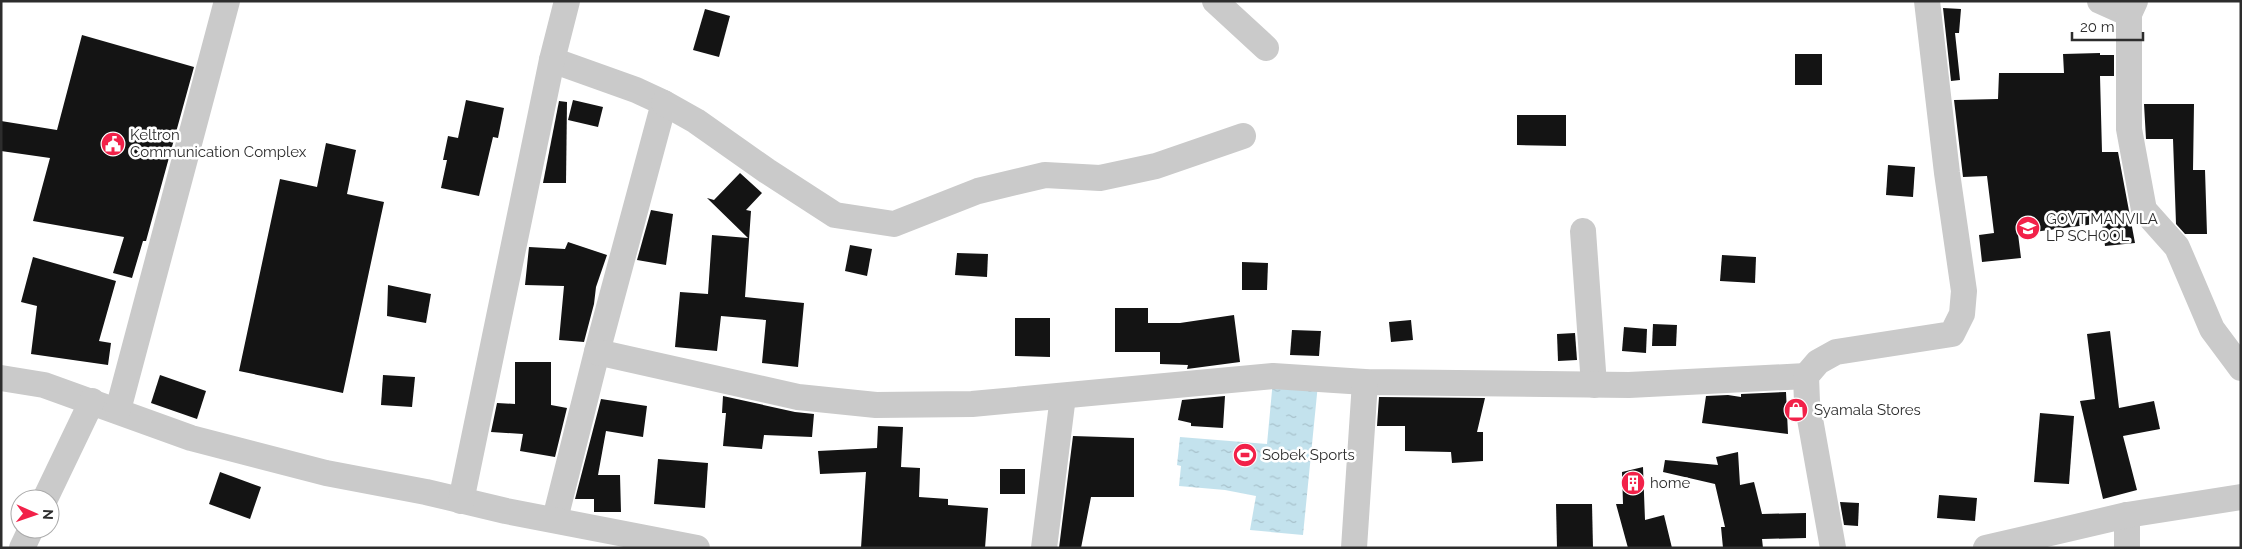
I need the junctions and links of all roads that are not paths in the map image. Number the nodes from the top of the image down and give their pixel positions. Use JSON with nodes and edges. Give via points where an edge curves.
{"nodes":[{"id":1,"x":227,"y":1,"type":"edge"},
{"id":2,"x":567,"y":1,"type":"edge"},
{"id":3,"x":1215,"y":1,"type":"edge"},
{"id":4,"x":1927,"y":1,"type":"edge"},
{"id":5,"x":2100,"y":1,"type":"edge"},
{"id":6,"x":2132,"y":8,"type":"edge"},
{"id":7,"x":1266,"y":48,"type":"dead end"},
{"id":8,"x":552,"y":60,"type":"junction"},
{"id":9,"x":664,"y":103,"type":"junction"},
{"id":10,"x":1243,"y":136,"type":"dead end"},
{"id":11,"x":1583,"y":231,"type":"dead end"},
{"id":12,"x":597,"y":352,"type":"junction"},
{"id":13,"x":2241,"y":368,"type":"edge"},
{"id":14,"x":1806,"y":376,"type":"junction"},
{"id":15,"x":1,"y":378,"type":"edge"},
{"id":16,"x":1365,"y":382,"type":"junction"},
{"id":17,"x":1594,"y":384,"type":"junction"},
{"id":18,"x":1063,"y":396,"type":"junction"},
{"id":19,"x":92,"y":401,"type":"junction"},
{"id":20,"x":118,"y":410,"type":"junction"},
{"id":21,"x":50,"y":489,"type":"edge"},
{"id":22,"x":2241,"y":497,"type":"edge"},
{"id":23,"x":461,"y":500,"type":"junction"},
{"id":24,"x":2127,"y":515,"type":"junction"},
{"id":25,"x":555,"y":520,"type":"junction"},
{"id":26,"x":2040,"y":542,"type":"edge"},
{"id":27,"x":697,"y":548,"type":"edge"},
{"id":28,"x":1044,"y":548,"type":"edge"},
{"id":29,"x":1354,"y":548,"type":"edge"},
{"id":30,"x":1833,"y":548,"type":"edge"},
{"id":31,"x":1986,"y":548,"type":"edge"},
{"id":32,"x":2127,"y":548,"type":"edge"}],
"edges":[{"from":1,"to":20,"type":"street"},
{"from":2,"to":8,"type":"street"},
{"from":3,"to":7,"type":"street"},
{"from":4,"to":14,"type":"street","via":[[1964,291],[1962,314],[1952,334],[1836,352],[1818,362]]},
{"from":5,"to":6,"type":"street"},
{"from":6,"to":13,"type":"street","via":[[2129,129],[2144,210],[2177,247],[2212,329]]},
{"from":8,"to":9,"type":"street"},
{"from":8,"to":23,"type":"street"},
{"from":9,"to":10,"type":"street","via":[[835,215],[894,224],[978,191],[1045,175],[1100,178],[1156,166]]},
{"from":9,"to":12,"type":"street"},
{"from":11,"to":17,"type":"street"},
{"from":12,"to":18,"type":"street","via":[[798,397],[876,405],[972,404]]},
{"from":12,"to":25,"type":"street"},
{"from":14,"to":17,"type":"street"},
{"from":14,"to":30,"type":"street"},
{"from":15,"to":19,"type":"street","via":[[44,385]]},
{"from":16,"to":17,"type":"street"},
{"from":16,"to":18,"type":"street","via":[[1273,376]]},
{"from":16,"to":29,"type":"street"},
{"from":18,"to":28,"type":"street"},
{"from":19,"to":20,"type":"street"},
{"from":19,"to":21,"type":"street"},
{"from":20,"to":23,"type":"street","via":[[191,438],[254,455]]},
{"from":22,"to":24,"type":"street"},
{"from":23,"to":25,"type":"street"},
{"from":24,"to":26,"type":"street"},
{"from":24,"to":32,"type":"street"},
{"from":25,"to":27,"type":"street"},
{"from":26,"to":31,"type":"street"}]}
